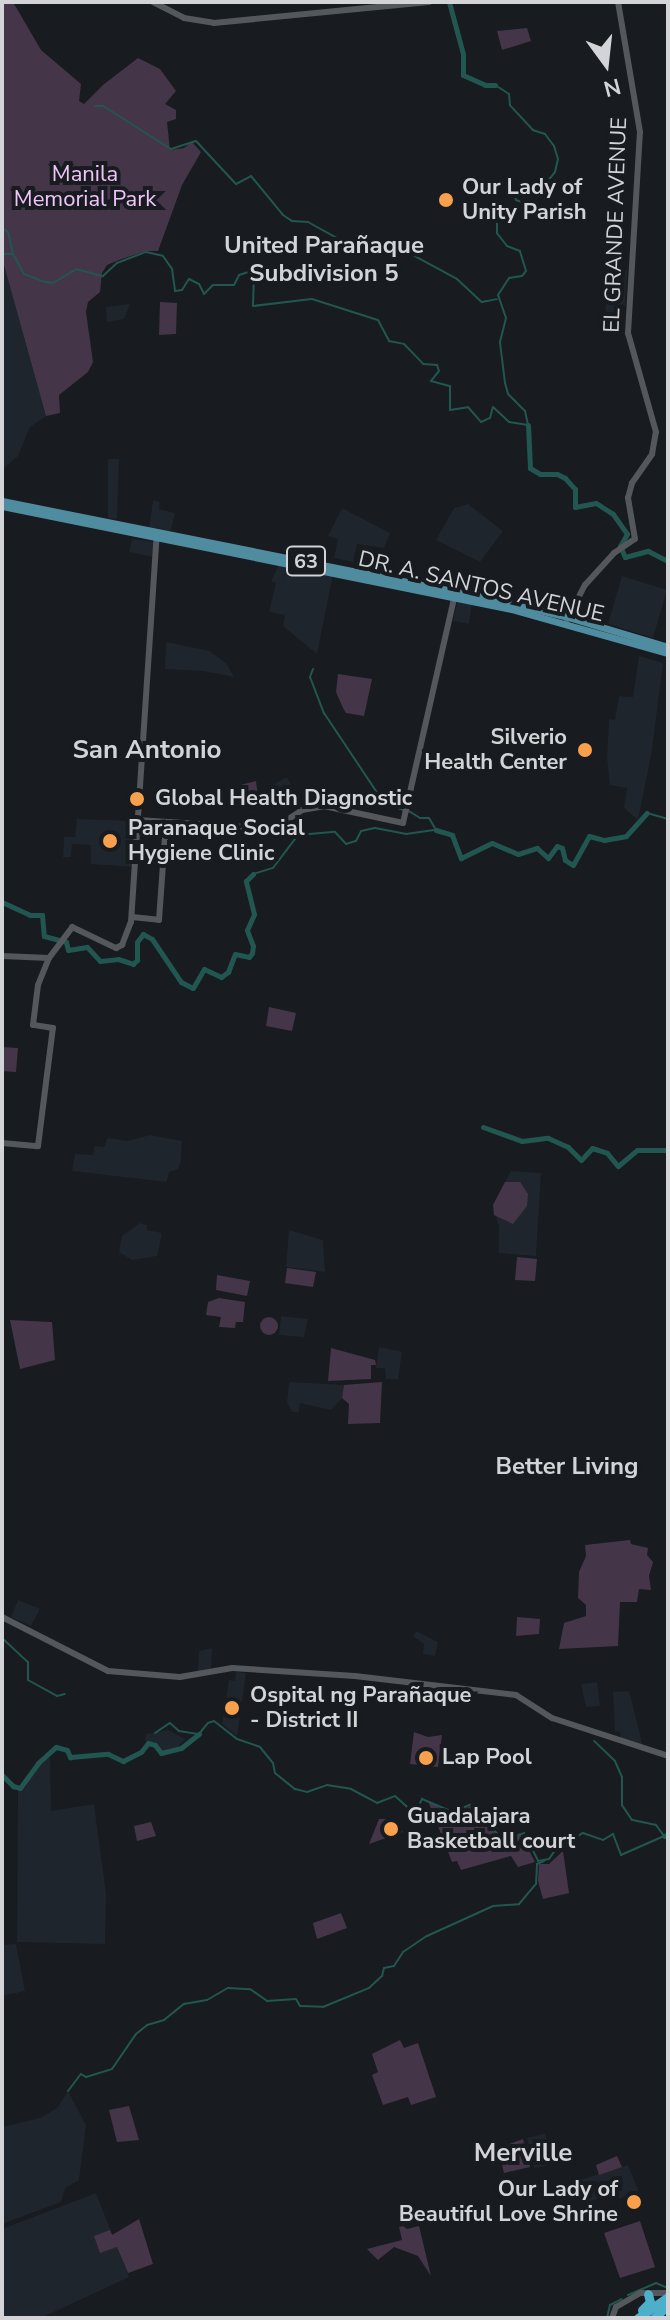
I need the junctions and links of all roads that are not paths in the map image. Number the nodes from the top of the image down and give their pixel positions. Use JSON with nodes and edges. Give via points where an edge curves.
{"nodes":[{"id":1,"x":153,"y":2,"type":"edge"},
{"id":2,"x":429,"y":2,"type":"edge"},
{"id":3,"x":618,"y":2,"type":"edge"},
{"id":4,"x":2,"y":504,"type":"edge"},
{"id":5,"x":157,"y":537,"type":"junction"},
{"id":6,"x":454,"y":598,"type":"junction"},
{"id":7,"x":567,"y":620,"type":"junction"},
{"id":8,"x":668,"y":650,"type":"edge"},
{"id":9,"x":138,"y":820,"type":"junction"},
{"id":10,"x":166,"y":822,"type":"junction"},
{"id":11,"x":132,"y":917,"type":"junction"},
{"id":12,"x":2,"y":956,"type":"edge"},
{"id":13,"x":49,"y":958,"type":"junction"},
{"id":14,"x":2,"y":1143,"type":"edge"},
{"id":15,"x":2,"y":1617,"type":"edge"},
{"id":16,"x":668,"y":1756,"type":"edge"},
{"id":17,"x":648,"y":2294,"type":"junction"},
{"id":18,"x":668,"y":2295,"type":"edge"},
{"id":19,"x":668,"y":2305,"type":"edge"},
{"id":20,"x":614,"y":2318,"type":"edge"},
{"id":21,"x":636,"y":2318,"type":"edge"},
{"id":22,"x":654,"y":2318,"type":"edge"}],
"edges":[{"from":1,"to":2,"type":"main road","via":[[184,18],[214,23]]},
{"from":3,"to":7,"type":"main road","name":"EL GRANDE AVENUE","via":[[640,132],[629,339],[656,426],[652,454],[629,492],[633,542],[580,591]]},
{"from":4,"to":5,"type":"main road","name":"DR. A. SANTOS AVENUE","number":"63"},
{"from":5,"to":6,"type":"main road","name":"DR. A. SANTOS AVENUE","number":"63"},
{"from":5,"to":9,"type":"main road"},
{"from":6,"to":7,"type":"main road","name":"DR. A. SANTOS AVENUE","number":"63"},
{"from":6,"to":10,"type":"main road","via":[[403,823],[324,806],[302,810],[273,829]]},
{"from":7,"to":8,"type":"main road","name":"DR. A. SANTOS AVENUE","number":"63"},
{"from":9,"to":10,"type":"main road"},
{"from":9,"to":11,"type":"main road"},
{"from":10,"to":11,"type":"main road","via":[[159,920]]},
{"from":11,"to":13,"type":"main road","via":[[116,948],[72,927]]},
{"from":12,"to":13,"type":"main road"},
{"from":13,"to":14,"type":"main road","via":[[33,1025],[53,1028],[38,1147]]},
{"from":15,"to":16,"type":"main road","via":[[108,1671],[180,1677],[232,1668],[516,1695],[552,1718]]},
{"from":17,"to":18,"type":"main road"},
{"from":17,"to":20,"type":"main road","via":[[618,2310]]},
{"from":17,"to":21,"type":"highway","via":[[650,2304]]},
{"from":18,"to":20,"type":"main road","via":[[640,2293],[616,2307]]},
{"from":18,"to":21,"type":"highway"},
{"from":19,"to":22,"type":"highway"}]}
